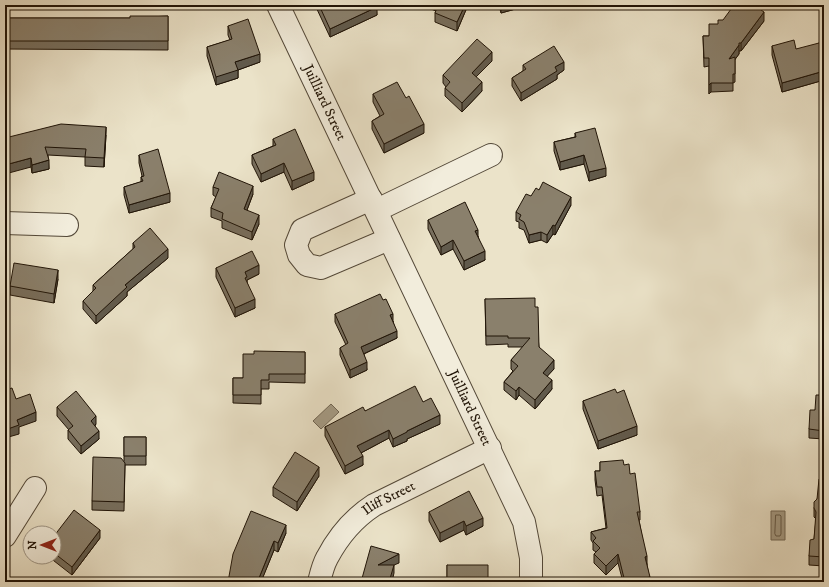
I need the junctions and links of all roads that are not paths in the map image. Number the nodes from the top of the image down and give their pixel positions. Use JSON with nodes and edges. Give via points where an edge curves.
{"nodes":[{"id":1,"x":278,"y":5,"type":"edge"},
{"id":2,"x":491,"y":155,"type":"dead end"},
{"id":3,"x":374,"y":205,"type":"junction"},
{"id":4,"x":5,"y":223,"type":"edge"},
{"id":5,"x":67,"y":225,"type":"dead end"},
{"id":6,"x":389,"y":239,"type":"junction"},
{"id":7,"x":490,"y":448,"type":"junction"},
{"id":8,"x":35,"y":488,"type":"dead end"},
{"id":9,"x":5,"y":536,"type":"edge"},
{"id":10,"x":319,"y":582,"type":"edge"},
{"id":11,"x":531,"y":582,"type":"edge"}],
"edges":[{"from":1,"to":3,"type":"street","name":"Juilliard Street"},
{"from":2,"to":3,"type":"street"},
{"from":3,"to":6,"type":"street","name":"Juilliard Street"},
{"from":3,"to":6,"type":"street","via":[[302,230],[296,245],[299,255],[307,265],[321,268]]},
{"from":4,"to":5,"type":"street"},
{"from":6,"to":7,"type":"street","name":"Juilliard Street"},
{"from":7,"to":10,"type":"street","name":"Iliff Street","via":[[367,510],[343,532],[326,559]]},
{"from":7,"to":11,"type":"street","name":"Juilliard Street","via":[[524,522],[531,558]]},
{"from":8,"to":9,"type":"street"}]}
